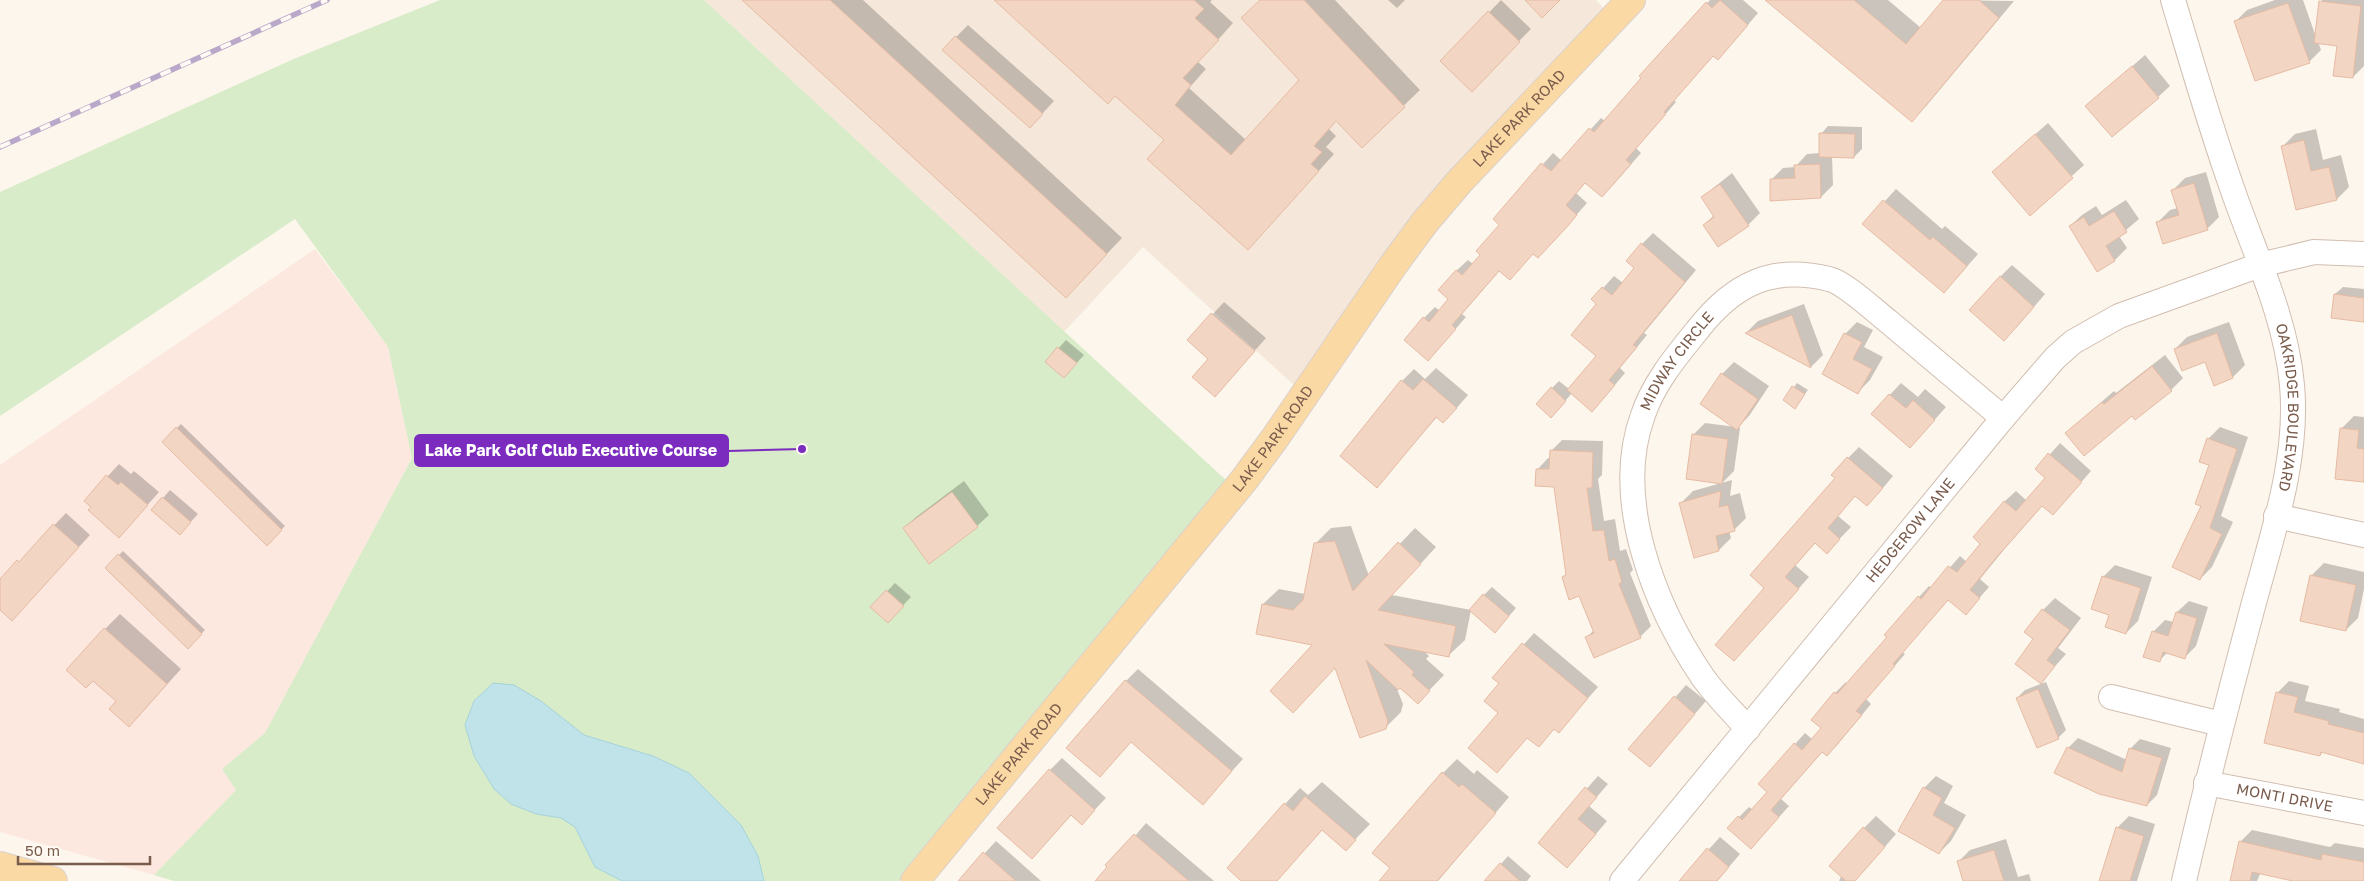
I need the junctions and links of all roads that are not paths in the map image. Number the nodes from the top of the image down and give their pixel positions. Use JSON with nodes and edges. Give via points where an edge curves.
{"nodes":[{"id":1,"x":1631,"y":0,"type":"edge"},
{"id":2,"x":2175,"y":0,"type":"edge"},
{"id":3,"x":2364,"y":254,"type":"edge"},
{"id":4,"x":2260,"y":265,"type":"junction"},
{"id":5,"x":2002,"y":418,"type":"junction"},
{"id":6,"x":2276,"y":516,"type":"junction"},
{"id":7,"x":2364,"y":535,"type":"edge"},
{"id":8,"x":2112,"y":697,"type":"dead end"},
{"id":9,"x":2222,"y":724,"type":"junction"},
{"id":10,"x":1748,"y":729,"type":"junction"},
{"id":11,"x":2206,"y":783,"type":"junction"},
{"id":12,"x":2364,"y":813,"type":"edge"},
{"id":13,"x":0,"y":866,"type":"edge"},
{"id":14,"x":54,"y":881,"type":"edge"},
{"id":15,"x":914,"y":881,"type":"edge"},
{"id":16,"x":1622,"y":881,"type":"edge"},
{"id":17,"x":2184,"y":881,"type":"edge"}],
"edges":[{"from":1,"to":15,"type":"main road","name":"LAKE PARK ROAD","via":[[1425,222],[1250,472]]},
{"from":2,"to":4,"type":"street","name":"OAKRIDGE BOULEVARD","via":[[2231,186]]},
{"from":3,"to":4,"type":"street","name":"HEDGEROW LANE","via":[[2314,252]]},
{"from":4,"to":5,"type":"street","name":"HEDGEROW LANE","via":[[2099,325],[2055,358]]},
{"from":4,"to":6,"type":"street","name":"OAKRIDGE BOULEVARD","via":[[2283,336],[2292,387],[2292,437]]},
{"from":5,"to":10,"type":"street","name":"HEDGEROW LANE"},
{"from":5,"to":10,"type":"street","name":"MIDWAY CIRCLE","via":[[1865,302],[1831,279],[1786,272],[1749,283],[1708,317],[1666,369],[1643,414],[1632,468],[1634,519],[1651,576],[1680,641],[1703,677]]},
{"from":6,"to":7,"type":"street"},
{"from":6,"to":9,"type":"street","name":"OAKRIDGE BOULEVARD"},
{"from":8,"to":9,"type":"street"},
{"from":9,"to":11,"type":"street","name":"OAKRIDGE BOULEVARD"},
{"from":10,"to":16,"type":"street","name":"HEDGEROW LANE"},
{"from":11,"to":12,"type":"street","name":"MONTI DRIVE"},
{"from":11,"to":17,"type":"street","name":"OAKRIDGE BOULEVARD"},
{"from":13,"to":14,"type":"main road"}]}
